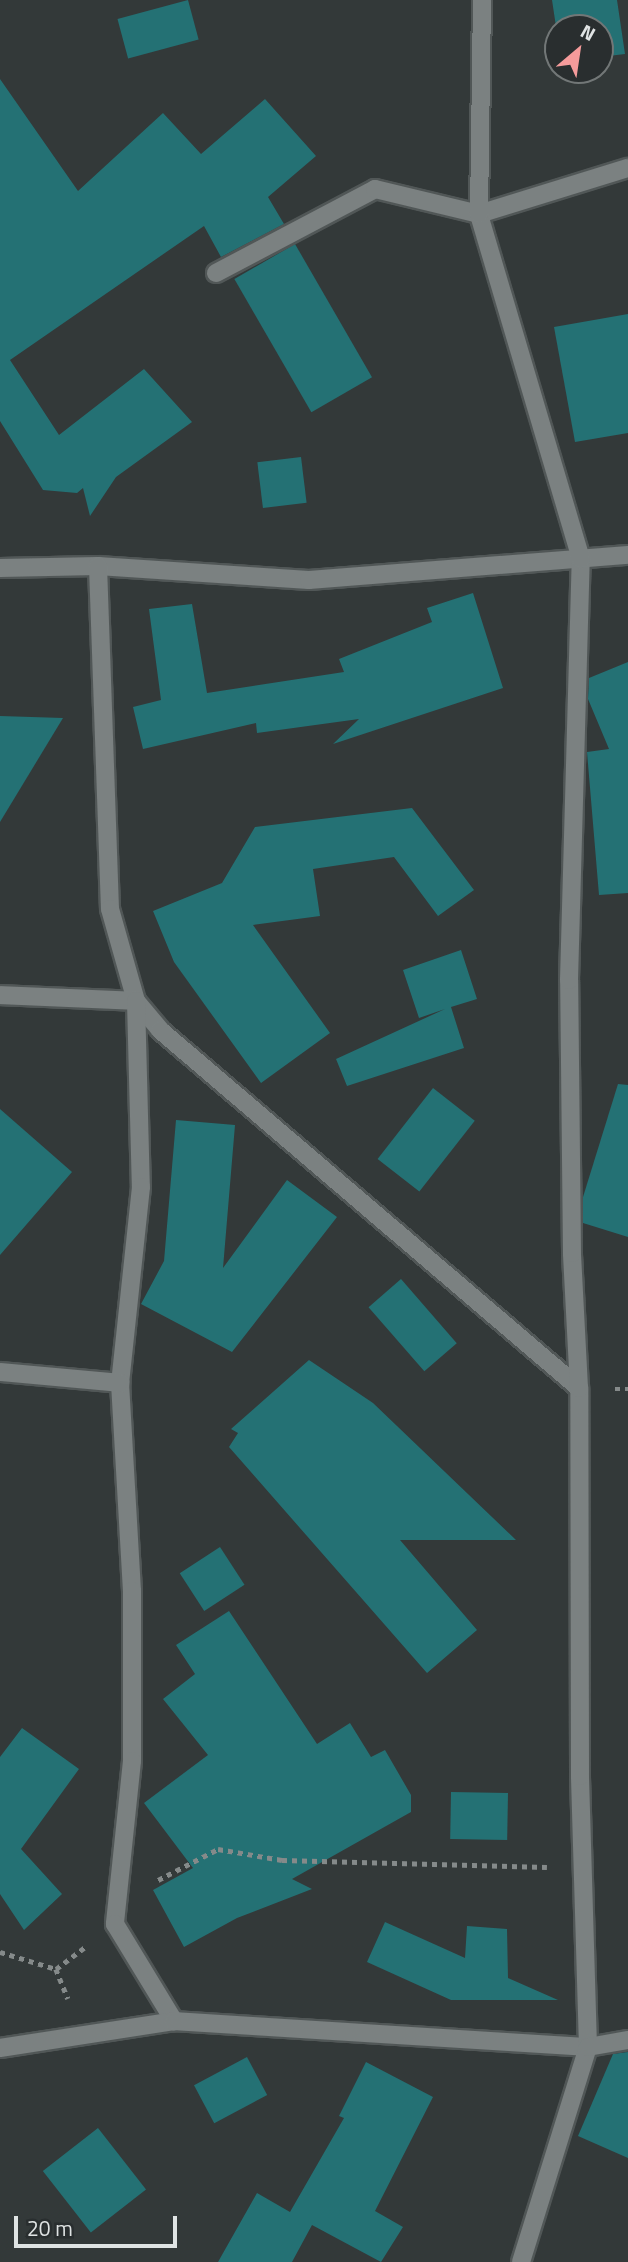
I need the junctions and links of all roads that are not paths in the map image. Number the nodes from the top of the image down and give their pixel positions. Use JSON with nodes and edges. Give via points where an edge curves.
{"nodes":[{"id":1,"x":482,"y":0,"type":"edge"},
{"id":2,"x":628,"y":168,"type":"edge"},
{"id":3,"x":479,"y":214,"type":"junction"},
{"id":4,"x":216,"y":273,"type":"dead end"},
{"id":5,"x":628,"y":555,"type":"edge"},
{"id":6,"x":581,"y":559,"type":"junction"},
{"id":7,"x":98,"y":566,"type":"junction"},
{"id":8,"x":0,"y":568,"type":"edge"},
{"id":9,"x":0,"y":995,"type":"edge"},
{"id":10,"x":136,"y":1001,"type":"junction"},
{"id":11,"x":0,"y":1372,"type":"edge"},
{"id":12,"x":120,"y":1383,"type":"junction"},
{"id":13,"x":579,"y":1388,"type":"junction"},
{"id":14,"x":174,"y":2021,"type":"junction"},
{"id":15,"x":628,"y":2040,"type":"edge"},
{"id":16,"x":588,"y":2047,"type":"junction"},
{"id":17,"x":0,"y":2048,"type":"edge"},
{"id":18,"x":521,"y":2262,"type":"edge"}],
"edges":[{"from":1,"to":3,"type":"street"},
{"from":2,"to":3,"type":"street"},
{"from":3,"to":4,"type":"street","via":[[375,189]]},
{"from":3,"to":6,"type":"street"},
{"from":5,"to":6,"type":"street"},
{"from":6,"to":7,"type":"street","via":[[309,580]]},
{"from":6,"to":13,"type":"street","via":[[569,981],[572,1253]]},
{"from":7,"to":8,"type":"street"},
{"from":7,"to":10,"type":"street","via":[[110,909]]},
{"from":9,"to":10,"type":"street"},
{"from":10,"to":12,"type":"street","via":[[141,1187]]},
{"from":10,"to":13,"type":"street","via":[[160,1030]]},
{"from":11,"to":12,"type":"street"},
{"from":12,"to":14,"type":"street","via":[[132,1591],[132,1761],[115,1924]]},
{"from":13,"to":16,"type":"street","via":[[582,1868]]},
{"from":14,"to":16,"type":"street"},
{"from":14,"to":17,"type":"street"},
{"from":15,"to":16,"type":"street"},
{"from":16,"to":18,"type":"street"}]}
